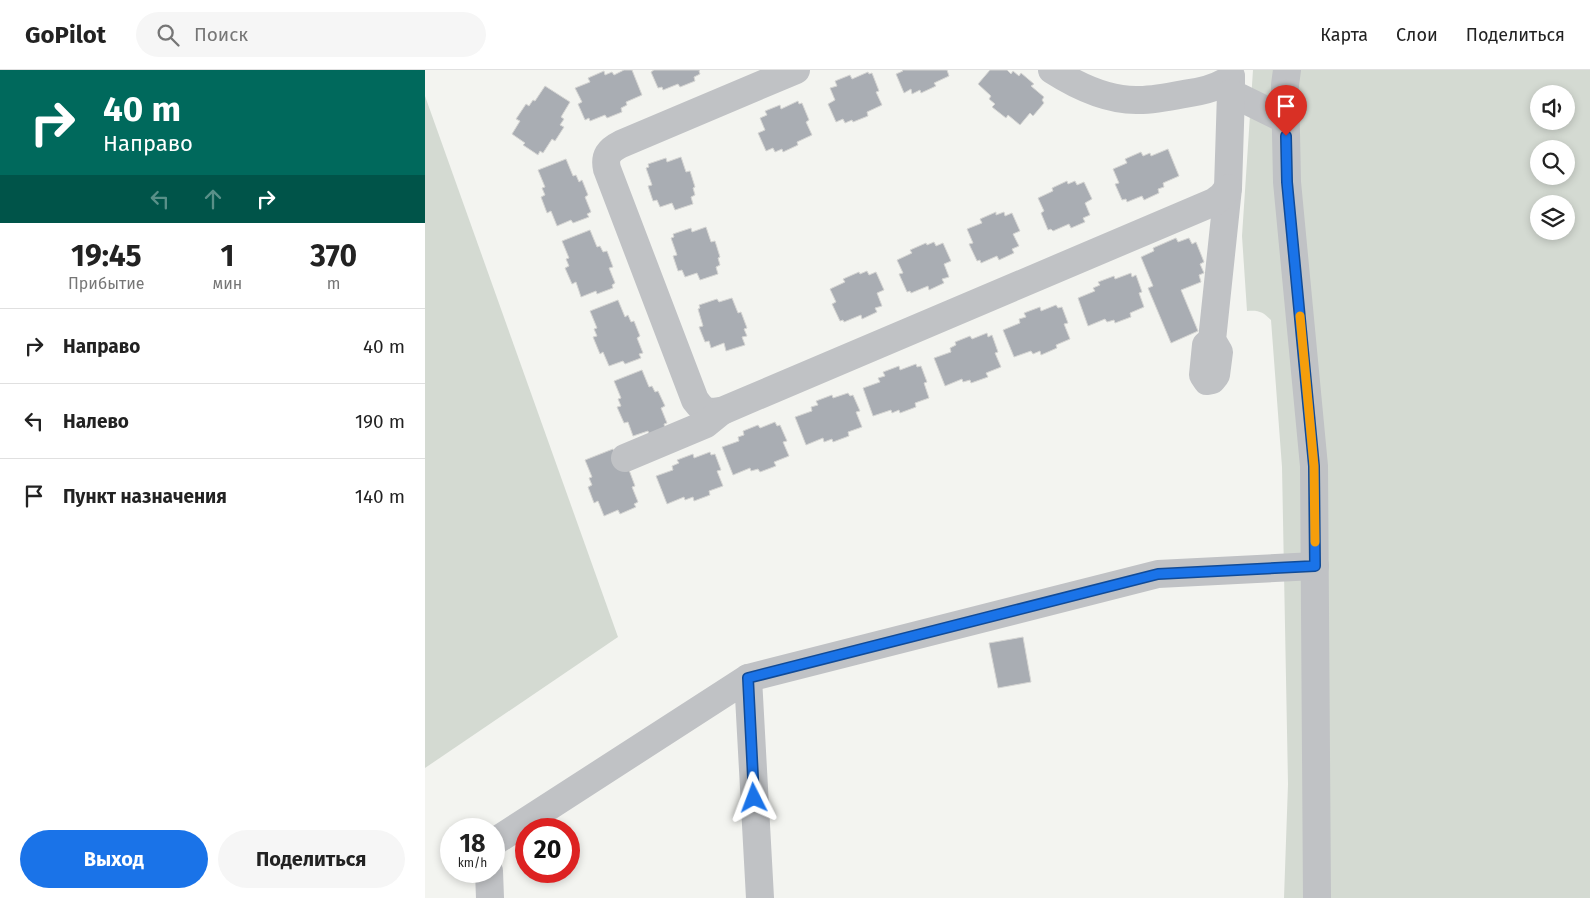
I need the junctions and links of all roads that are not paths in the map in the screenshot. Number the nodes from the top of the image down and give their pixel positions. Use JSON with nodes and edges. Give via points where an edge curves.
{"nodes":[{"id":1,"x":796,"y":70,"type":"edge"},
{"id":2,"x":1052,"y":70,"type":"edge"},
{"id":3,"x":1287,"y":70,"type":"edge"},
{"id":4,"x":1231,"y":80,"type":"edge"},
{"id":5,"x":1286,"y":120,"type":"junction"},
{"id":6,"x":1228,"y":188,"type":"junction"},
{"id":7,"x":1211,"y":340,"type":"dead end"},
{"id":8,"x":722,"y":411,"type":"junction"},
{"id":9,"x":625,"y":458,"type":"dead end"},
{"id":10,"x":1315,"y":566,"type":"junction"},
{"id":11,"x":748,"y":678,"type":"junction"},
{"id":12,"x":505,"y":835,"type":"edge"},
{"id":13,"x":489,"y":883,"type":"edge"},
{"id":14,"x":490,"y":898,"type":"edge"},
{"id":15,"x":760,"y":898,"type":"edge"},
{"id":16,"x":1317,"y":898,"type":"edge"}],
"edges":[{"from":1,"to":8,"type":"street","via":[[621,144],[613,148],[605,161],[695,400],[709,412]]},
{"from":2,"to":4,"type":"street","via":[[1074,84],[1109,96],[1137,100],[1194,93]]},
{"from":3,"to":5,"type":"street"},
{"from":4,"to":5,"type":"street"},
{"from":4,"to":6,"type":"street"},
{"from":5,"to":10,"type":"street","via":[[1287,182],[1314,466]]},
{"from":6,"to":7,"type":"street"},
{"from":6,"to":8,"type":"street","via":[[1214,202]]},
{"from":8,"to":9,"type":"street","via":[[706,424]]},
{"from":10,"to":11,"type":"street","via":[[1158,574]]},
{"from":10,"to":16,"type":"street"},
{"from":11,"to":12,"type":"street"},
{"from":11,"to":15,"type":"street"},
{"from":13,"to":14,"type":"street"}]}
